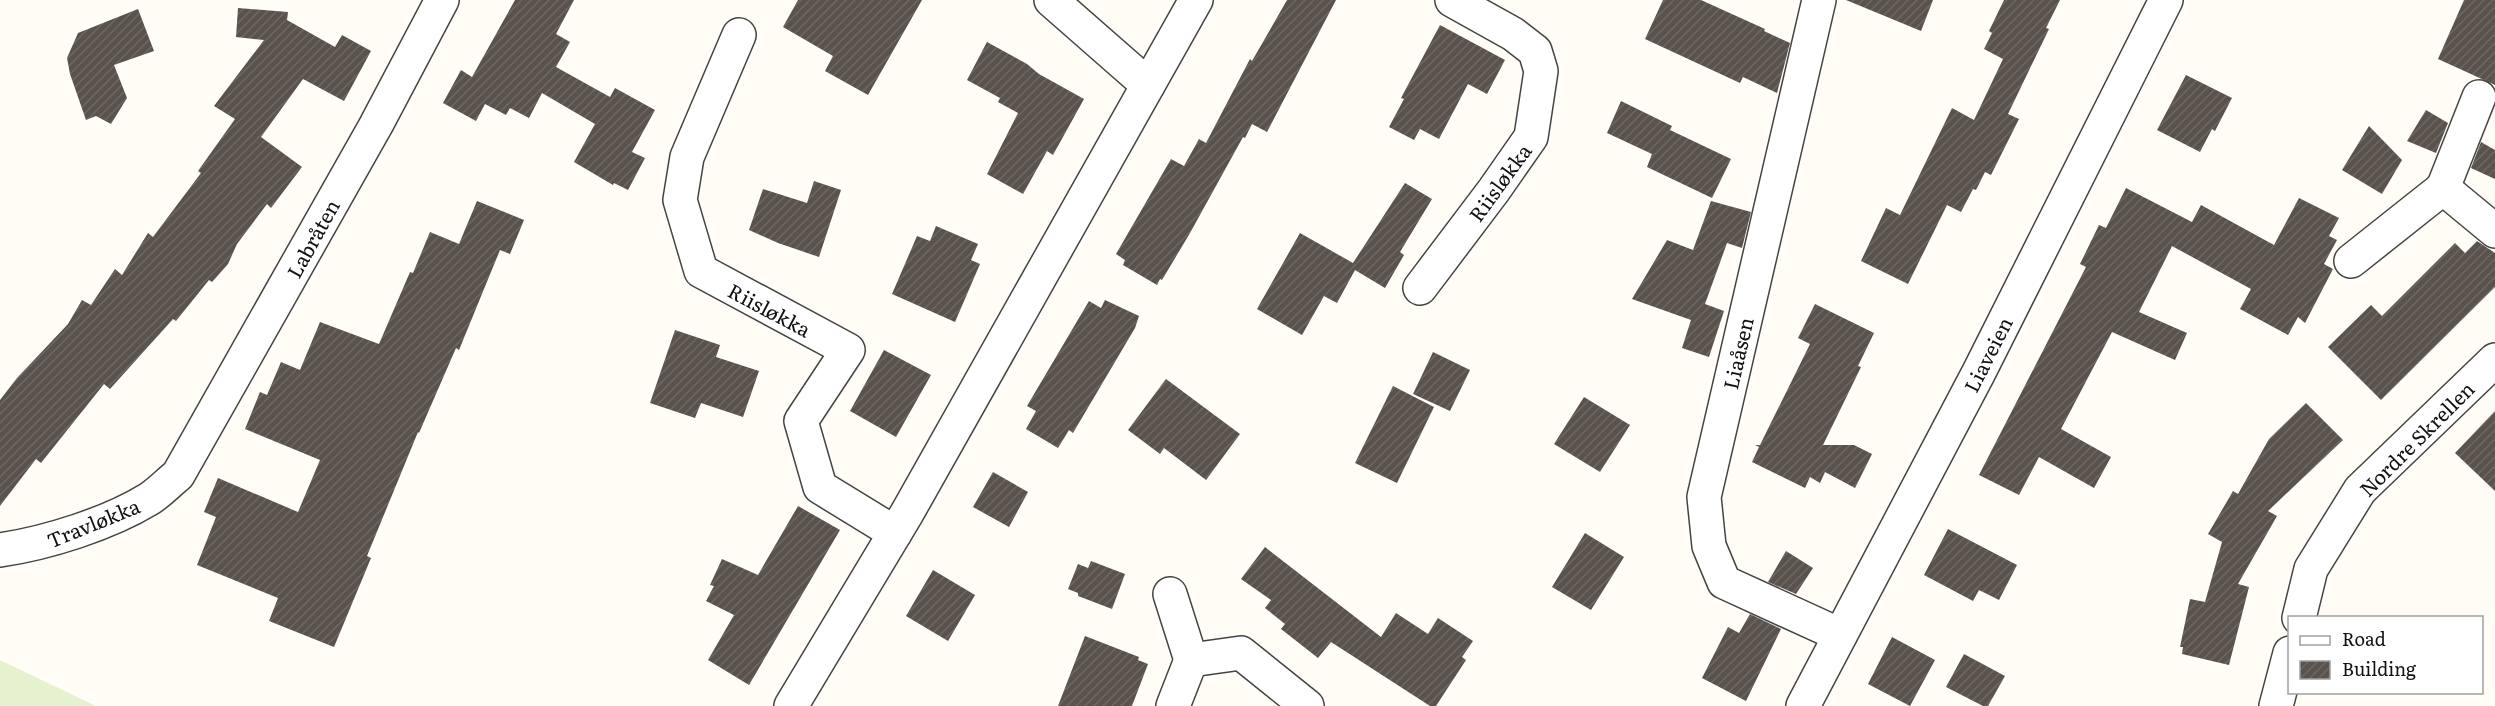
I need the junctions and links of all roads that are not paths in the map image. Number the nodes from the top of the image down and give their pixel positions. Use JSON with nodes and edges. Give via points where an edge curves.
{"nodes":[{"id":1,"x":442,"y":0,"type":"edge"},
{"id":2,"x":1051,"y":0,"type":"edge"},
{"id":3,"x":1196,"y":0,"type":"edge"},
{"id":4,"x":1452,"y":0,"type":"edge"},
{"id":5,"x":1819,"y":0,"type":"edge"},
{"id":6,"x":2166,"y":0,"type":"edge"},
{"id":7,"x":739,"y":35,"type":"dead end"},
{"id":8,"x":1148,"y":85,"type":"junction"},
{"id":9,"x":2479,"y":97,"type":"dead end"},
{"id":10,"x":2443,"y":188,"type":"junction"},
{"id":11,"x":2495,"y":231,"type":"edge"},
{"id":12,"x":2351,"y":261,"type":"dead end"},
{"id":13,"x":1420,"y":288,"type":"dead end"},
{"id":14,"x":2495,"y":360,"type":"edge"},
{"id":15,"x":178,"y":475,"type":"joint"},
{"id":16,"x":895,"y":533,"type":"junction"},
{"id":17,"x":0,"y":550,"type":"edge"},
{"id":18,"x":1170,"y":594,"type":"dead end"},
{"id":19,"x":2299,"y":616,"type":"edge"},
{"id":20,"x":1840,"y":635,"type":"junction"},
{"id":21,"x":2288,"y":657,"type":"edge"},
{"id":22,"x":1191,"y":660,"type":"junction"},
{"id":23,"x":792,"y":706,"type":"edge"},
{"id":24,"x":1173,"y":706,"type":"edge"},
{"id":25,"x":1307,"y":706,"type":"edge"},
{"id":26,"x":1803,"y":706,"type":"edge"},
{"id":27,"x":2276,"y":706,"type":"edge"}],
"edges":[{"from":1,"to":15,"type":"street","name":"Labråten","via":[[376,125]]},
{"from":2,"to":8,"type":"street"},
{"from":3,"to":8,"type":"street"},
{"from":4,"to":13,"type":"street","name":"Riisløkka","via":[[1514,34],[1535,51],[1541,71],[1530,137]]},
{"from":5,"to":20,"type":"street","name":"Liaåsen","via":[[1704,497],[1709,546],[1724,582]]},
{"from":6,"to":20,"type":"street","name":"Liaveien","via":[[1979,372]]},
{"from":7,"to":16,"type":"street","name":"Riisløkka","via":[[687,157],[680,200],[700,272],[848,350],[801,421],[820,487]]},
{"from":8,"to":16,"type":"street"},
{"from":9,"to":10,"type":"street"},
{"from":10,"to":11,"type":"street"},
{"from":10,"to":12,"type":"street"},
{"from":14,"to":19,"type":"street","name":"Nordre Skrellen","via":[[2360,490],[2311,569]]},
{"from":15,"to":17,"type":"street","name":"Travløkka","via":[[150,498],[110,518],[40,544]]},
{"from":16,"to":23,"type":"street"},
{"from":18,"to":22,"type":"street"},
{"from":20,"to":26,"type":"street","name":"Liaveien"},
{"from":21,"to":27,"type":"street"},
{"from":22,"to":24,"type":"street"},
{"from":22,"to":25,"type":"street","via":[[1241,653]]}]}
